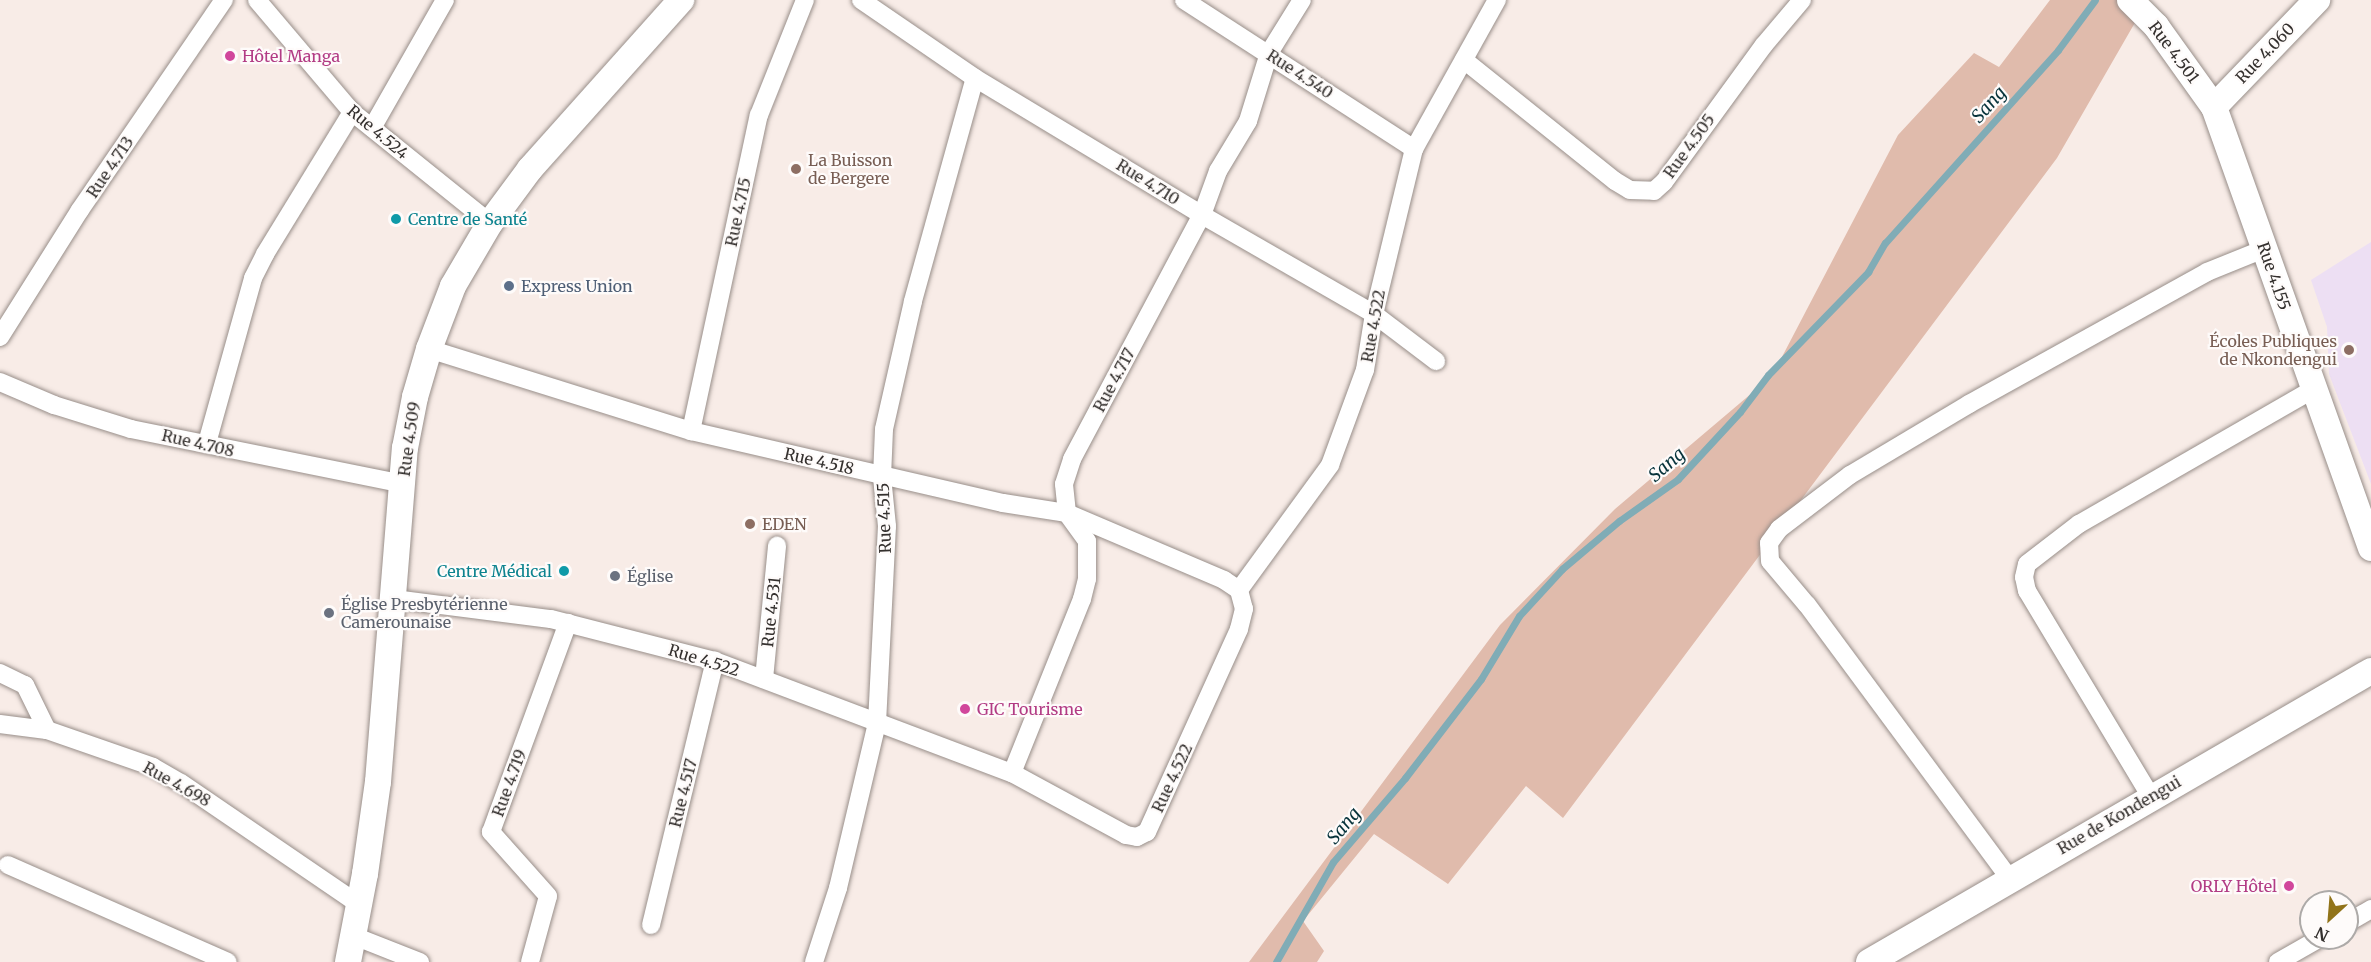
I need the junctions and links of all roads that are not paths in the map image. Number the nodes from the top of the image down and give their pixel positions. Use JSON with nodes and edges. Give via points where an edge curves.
{"nodes":[{"id":1,"x":224,"y":0,"type":"edge"},
{"id":2,"x":257,"y":0,"type":"edge"},
{"id":3,"x":445,"y":0,"type":"edge"},
{"id":4,"x":681,"y":0,"type":"edge"},
{"id":5,"x":805,"y":0,"type":"edge"},
{"id":6,"x":861,"y":0,"type":"edge"},
{"id":7,"x":1184,"y":0,"type":"edge"},
{"id":8,"x":1302,"y":0,"type":"edge"},
{"id":9,"x":1497,"y":0,"type":"edge"},
{"id":10,"x":1802,"y":0,"type":"edge"},
{"id":11,"x":2130,"y":0,"type":"edge"},
{"id":12,"x":2317,"y":0,"type":"edge"},
{"id":13,"x":1269,"y":53,"type":"junction"},
{"id":14,"x":1464,"y":60,"type":"junction"},
{"id":15,"x":975,"y":78,"type":"junction"},
{"id":16,"x":2214,"y":107,"type":"junction"},
{"id":17,"x":352,"y":112,"type":"junction"},
{"id":18,"x":372,"y":128,"type":"junction"},
{"id":19,"x":1414,"y":149,"type":"junction"},
{"id":20,"x":1202,"y":215,"type":"junction"},
{"id":21,"x":490,"y":224,"type":"junction"},
{"id":22,"x":2264,"y":249,"type":"junction"},
{"id":23,"x":1374,"y":314,"type":"junction"},
{"id":24,"x":0,"y":337,"type":"edge"},
{"id":25,"x":429,"y":349,"type":"junction"},
{"id":26,"x":1436,"y":361,"type":"dead end"},
{"id":27,"x":0,"y":382,"type":"edge"},
{"id":28,"x":2314,"y":388,"type":"junction"},
{"id":29,"x":691,"y":430,"type":"junction"},
{"id":30,"x":207,"y":443,"type":"junction"},
{"id":31,"x":882,"y":477,"type":"junction"},
{"id":32,"x":403,"y":484,"type":"junction"},
{"id":33,"x":1067,"y":513,"type":"junction"},
{"id":34,"x":777,"y":546,"type":"dead end"},
{"id":35,"x":2371,"y":548,"type":"edge"},
{"id":36,"x":1239,"y":590,"type":"junction"},
{"id":37,"x":394,"y":598,"type":"junction"},
{"id":38,"x":568,"y":623,"type":"junction"},
{"id":39,"x":715,"y":661,"type":"junction"},
{"id":40,"x":2371,"y":671,"type":"edge"},
{"id":41,"x":0,"y":673,"type":"edge"},
{"id":42,"x":764,"y":679,"type":"junction"},
{"id":43,"x":877,"y":723,"type":"junction"},
{"id":44,"x":0,"y":724,"type":"edge"},
{"id":45,"x":47,"y":730,"type":"junction"},
{"id":46,"x":1012,"y":773,"type":"junction"},
{"id":47,"x":2151,"y":797,"type":"junction"},
{"id":48,"x":8,"y":865,"type":"dead end"},
{"id":49,"x":2010,"y":879,"type":"junction"},
{"id":50,"x":360,"y":905,"type":"junction"},
{"id":51,"x":651,"y":925,"type":"dead end"},
{"id":52,"x":354,"y":936,"type":"junction"},
{"id":53,"x":2299,"y":950,"type":"edge"},
{"id":54,"x":228,"y":962,"type":"edge"},
{"id":55,"x":348,"y":962,"type":"edge"},
{"id":56,"x":420,"y":962,"type":"edge"},
{"id":57,"x":530,"y":962,"type":"edge"},
{"id":58,"x":814,"y":962,"type":"edge"},
{"id":59,"x":1869,"y":962,"type":"edge"},
{"id":60,"x":2278,"y":962,"type":"edge"}],
"edges":[{"from":1,"to":24,"type":"street","name":"Rue 4.713","via":[[80,210]]},
{"from":2,"to":17,"type":"street","name":"Rue 4.524"},
{"from":3,"to":18,"type":"street"},
{"from":4,"to":21,"type":"street","name":"Rue 4.509","via":[[530,170]]},
{"from":5,"to":29,"type":"street","name":"Rue 4.715","via":[[759,115]]},
{"from":6,"to":15,"type":"street","name":"Rue 4.710"},
{"from":7,"to":13,"type":"street","name":"Rue 4.540"},
{"from":8,"to":13,"type":"street","name":"Rue 4.717"},
{"from":9,"to":14,"type":"street","name":"Rue 4.522"},
{"from":10,"to":14,"type":"street","name":"Rue 4.505","via":[[1654,191],[1630,190],[1615,181]]},
{"from":11,"to":16,"type":"street","name":"Rue 4.501","via":[[2156,26]]},
{"from":12,"to":16,"type":"street","name":"Rue 4.060"},
{"from":13,"to":19,"type":"street","name":"Rue 4.540"},
{"from":13,"to":20,"type":"street","name":"Rue 4.717","via":[[1248,122],[1218,171]]},
{"from":14,"to":19,"type":"street","name":"Rue 4.522"},
{"from":15,"to":20,"type":"street","name":"Rue 4.710"},
{"from":15,"to":31,"type":"street","name":"Rue 4.515","via":[[913,301],[884,429]]},
{"from":16,"to":22,"type":"street","name":"Rue 4.155"},
{"from":17,"to":18,"type":"street","name":"Rue 4.524"},
{"from":17,"to":30,"type":"street","via":[[253,278]]},
{"from":18,"to":21,"type":"street","name":"Rue 4.524"},
{"from":19,"to":23,"type":"street","name":"Rue 4.522"},
{"from":20,"to":23,"type":"street","name":"Rue 4.710"},
{"from":20,"to":33,"type":"street","name":"Rue 4.717","via":[[1072,459],[1064,484]]},
{"from":21,"to":25,"type":"street","name":"Rue 4.509","via":[[453,286]]},
{"from":22,"to":28,"type":"street","name":"Rue 4.155"},
{"from":22,"to":49,"type":"street","via":[[2206,272],[1969,404],[1842,481],[1779,529],[1769,543],[1770,561],[1807,605]]},
{"from":23,"to":26,"type":"street","name":"Rue 4.710"},
{"from":23,"to":36,"type":"street","name":"Rue 4.522","via":[[1365,370],[1330,465]]},
{"from":25,"to":29,"type":"street","name":"Rue 4.518"},
{"from":25,"to":32,"type":"street","name":"Rue 4.509","via":[[405,448]]},
{"from":27,"to":30,"type":"street","name":"Rue 4.708","via":[[54,405],[131,429]]},
{"from":28,"to":35,"type":"street","name":"Rue 4.155"},
{"from":28,"to":47,"type":"street","via":[[2079,524],[2027,564],[2027,591]]},
{"from":29,"to":31,"type":"street","name":"Rue 4.518"},
{"from":30,"to":32,"type":"street","name":"Rue 4.708"},
{"from":31,"to":33,"type":"street","name":"Rue 4.518"},
{"from":31,"to":43,"type":"street","name":"Rue 4.515","via":[[887,535]]},
{"from":32,"to":37,"type":"street","name":"Rue 4.509"},
{"from":33,"to":36,"type":"street","name":"Rue 4.518","via":[[1224,579]]},
{"from":33,"to":46,"type":"street","name":"Rue 4.717","via":[[1087,542],[1087,579]]},
{"from":34,"to":42,"type":"street","name":"Rue 4.531"},
{"from":36,"to":46,"type":"street","name":"Rue 4.522","via":[[1244,609],[1239,629],[1147,832],[1137,837],[1126,835]]},
{"from":37,"to":38,"type":"street","name":"Rue 4.522"},
{"from":37,"to":50,"type":"street","name":"Rue 4.509","via":[[378,782]]},
{"from":38,"to":39,"type":"street","name":"Rue 4.522"},
{"from":38,"to":57,"type":"street","name":"Rue 4.719","via":[[491,832],[548,896]]},
{"from":39,"to":42,"type":"street","name":"Rue 4.522"},
{"from":39,"to":51,"type":"street","name":"Rue 4.517"},
{"from":40,"to":47,"type":"street","name":"Rue de Kondengui"},
{"from":41,"to":45,"type":"street","via":[[25,685]]},
{"from":42,"to":43,"type":"street","name":"Rue 4.522"},
{"from":43,"to":46,"type":"street","name":"Rue 4.522"},
{"from":43,"to":58,"type":"street","name":"Rue 4.515","via":[[838,888]]},
{"from":44,"to":45,"type":"street","name":"Rue 4.698"},
{"from":45,"to":50,"type":"street","name":"Rue 4.698","via":[[153,768],[181,783]]},
{"from":47,"to":49,"type":"street","name":"Rue de Kondengui"},
{"from":48,"to":54,"type":"street"},
{"from":49,"to":59,"type":"street","name":"Rue de Kondengui"},
{"from":50,"to":52,"type":"street","name":"Rue 4.509"},
{"from":52,"to":55,"type":"street","name":"Rue 4.509"},
{"from":52,"to":56,"type":"street"},
{"from":53,"to":60,"type":"street"}]}
